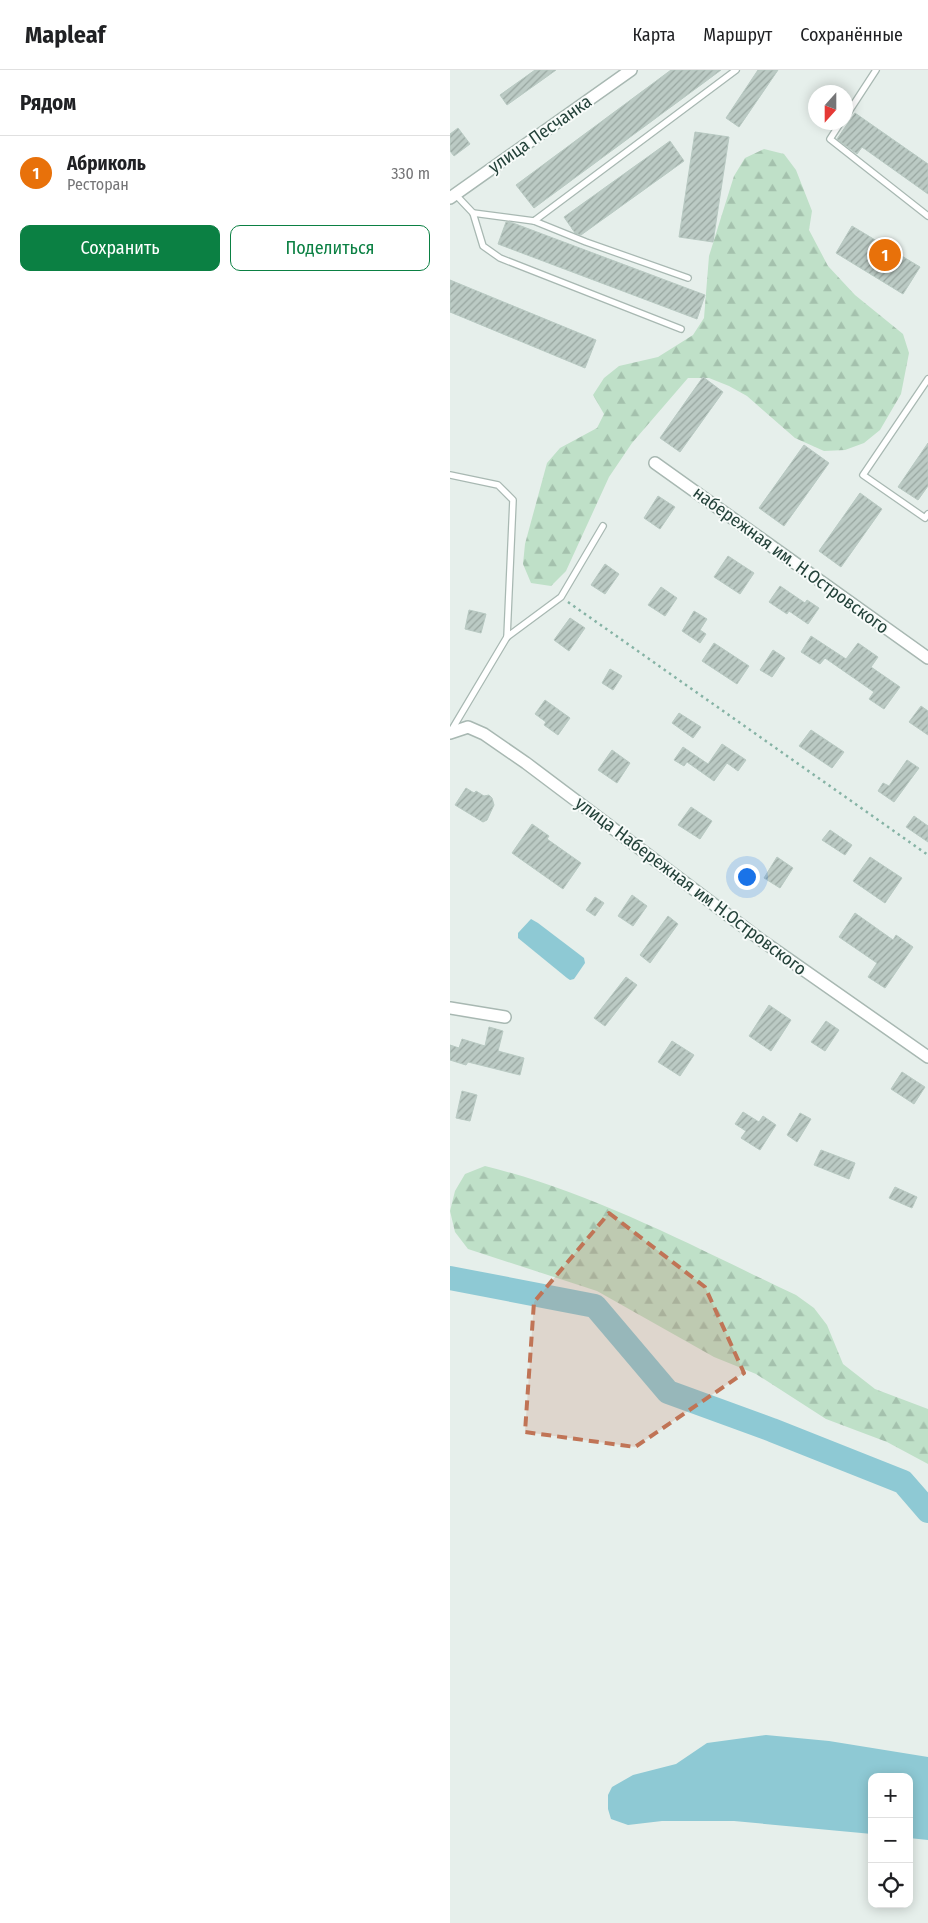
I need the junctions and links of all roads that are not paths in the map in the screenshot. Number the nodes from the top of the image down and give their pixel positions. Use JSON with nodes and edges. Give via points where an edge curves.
{"nodes":[{"id":1,"x":631,"y":70,"type":"edge"},
{"id":2,"x":736,"y":70,"type":"edge"},
{"id":3,"x":876,"y":70,"type":"edge"},
{"id":4,"x":853,"y":105,"type":"edge"},
{"id":5,"x":836,"y":130,"type":"edge"},
{"id":6,"x":453,"y":196,"type":"edge"},
{"id":7,"x":473,"y":214,"type":"junction"},
{"id":8,"x":928,"y":216,"type":"edge"},
{"id":9,"x":534,"y":221,"type":"junction"},
{"id":10,"x":688,"y":278,"type":"dead end"},
{"id":11,"x":681,"y":328,"type":"dead end"},
{"id":12,"x":928,"y":379,"type":"edge"},
{"id":13,"x":655,"y":463,"type":"dead end"},
{"id":14,"x":450,"y":475,"type":"edge"},
{"id":15,"x":928,"y":514,"type":"edge"},
{"id":16,"x":603,"y":526,"type":"dead end"},
{"id":17,"x":507,"y":637,"type":"junction"},
{"id":18,"x":928,"y":658,"type":"edge"},
{"id":19,"x":450,"y":733,"type":"edge"},
{"id":20,"x":450,"y":1008,"type":"edge"},
{"id":21,"x":505,"y":1017,"type":"dead end"},
{"id":22,"x":928,"y":1057,"type":"edge"}],
"edges":[{"from":1,"to":6,"type":"street","name":"улица Песчанка"},
{"from":2,"to":9,"type":"lane"},
{"from":3,"to":4,"type":"lane"},
{"from":5,"to":8,"type":"lane","via":[[830,139]]},
{"from":6,"to":7,"type":"lane"},
{"from":7,"to":9,"type":"lane"},
{"from":7,"to":11,"type":"lane","via":[[482,246],[500,258]]},
{"from":9,"to":10,"type":"lane"},
{"from":12,"to":15,"type":"lane","via":[[863,475],[925,518]]},
{"from":13,"to":18,"type":"street","name":"набережная им. Н.Островского"},
{"from":14,"to":17,"type":"lane","via":[[498,485],[513,500]]},
{"from":16,"to":17,"type":"lane","via":[[561,597]]},
{"from":17,"to":19,"type":"lane"},
{"from":19,"to":22,"type":"street","name":"улица Набережная им Н.Островского","via":[[468,727],[484,734],[761,940]]},
{"from":20,"to":21,"type":"street"}]}
